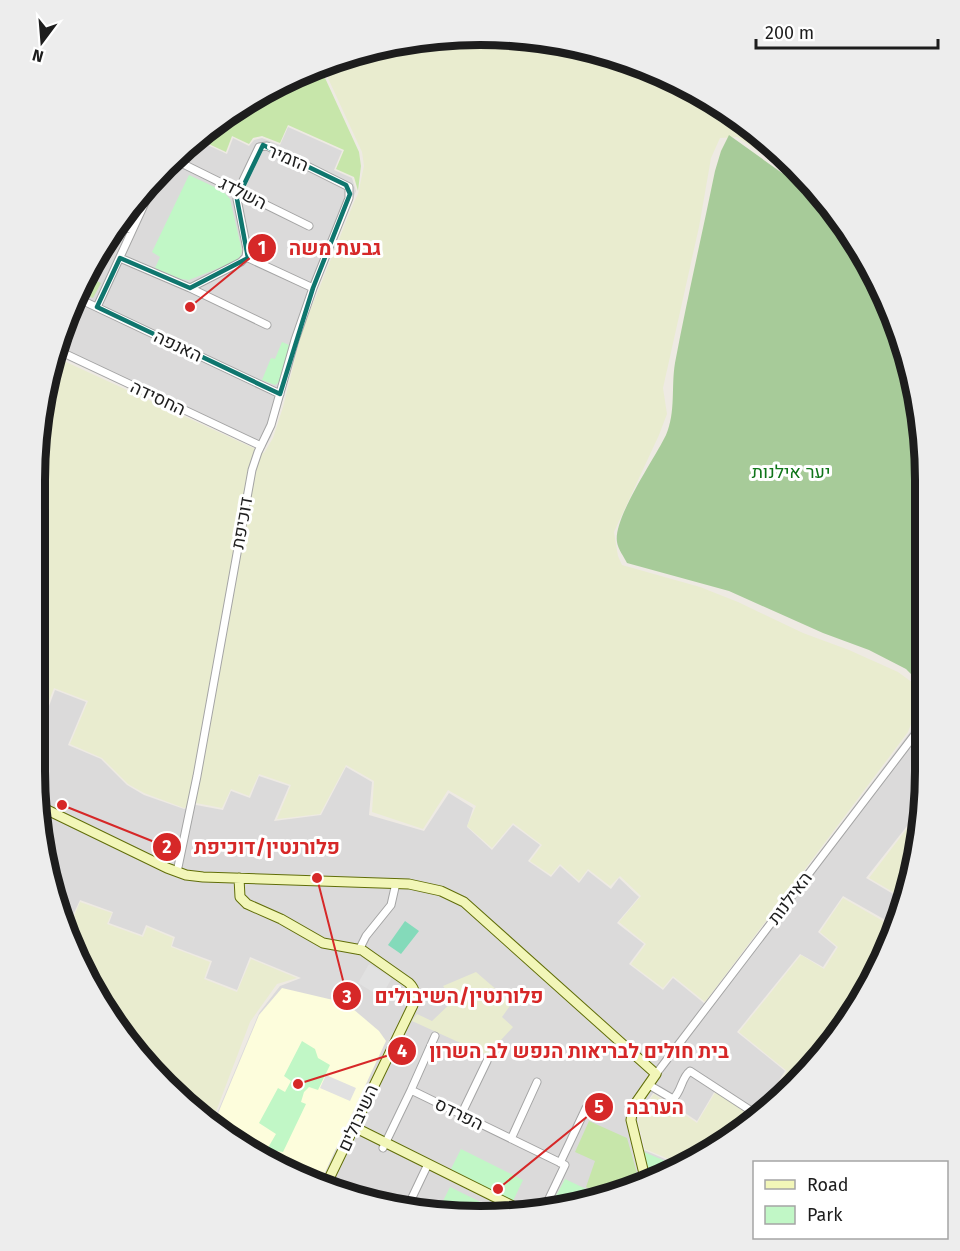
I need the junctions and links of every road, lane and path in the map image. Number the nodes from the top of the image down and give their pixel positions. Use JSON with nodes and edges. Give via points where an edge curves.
{"nodes":[{"id":1,"x":182,"y":163,"type":"edge"},
{"id":2,"x":349,"y":187,"type":"joint"},
{"id":3,"x":238,"y":191,"type":"junction"},
{"id":4,"x":144,"y":204,"type":"edge"},
{"id":5,"x":309,"y":226,"type":"dead end"},
{"id":6,"x":126,"y":228,"type":"edge"},
{"id":7,"x":132,"y":230,"type":"junction"},
{"id":8,"x":246,"y":257,"type":"junction"},
{"id":9,"x":120,"y":258,"type":"junction"},
{"id":10,"x":190,"y":288,"type":"junction"},
{"id":11,"x":313,"y":288,"type":"junction"},
{"id":12,"x":84,"y":301,"type":"edge"},
{"id":13,"x":97,"y":307,"type":"junction"},
{"id":14,"x":267,"y":325,"type":"dead end"},
{"id":15,"x":64,"y":353,"type":"edge"},
{"id":16,"x":280,"y":394,"type":"junction"},
{"id":17,"x":261,"y":446,"type":"junction"},
{"id":18,"x":915,"y":734,"type":"edge"},
{"id":19,"x":47,"y":810,"type":"edge"},
{"id":20,"x":177,"y":872,"type":"junction"},
{"id":21,"x":239,"y":878,"type":"junction"},
{"id":22,"x":396,"y":883,"type":"junction"},
{"id":23,"x":359,"y":950,"type":"junction"},
{"id":24,"x":435,"y":1036,"type":"dead end"},
{"id":25,"x":487,"y":1061,"type":"dead end"},
{"id":26,"x":656,"y":1074,"type":"junction"},
{"id":27,"x":537,"y":1082,"type":"dead end"},
{"id":28,"x":649,"y":1085,"type":"junction"},
{"id":29,"x":411,"y":1090,"type":"junction"},
{"id":30,"x":585,"y":1108,"type":"dead end"},
{"id":31,"x":751,"y":1111,"type":"edge"},
{"id":32,"x":461,"y":1115,"type":"junction"},
{"id":33,"x":353,"y":1130,"type":"junction"},
{"id":34,"x":511,"y":1139,"type":"junction"},
{"id":35,"x":385,"y":1145,"type":"junction"},
{"id":36,"x":562,"y":1164,"type":"junction"},
{"id":37,"x":427,"y":1166,"type":"junction"},
{"id":38,"x":644,"y":1174,"type":"edge"},
{"id":39,"x":329,"y":1179,"type":"edge"},
{"id":40,"x":411,"y":1200,"type":"edge"},
{"id":41,"x":547,"y":1201,"type":"edge"},
{"id":42,"x":501,"y":1205,"type":"edge"},
{"id":43,"x":510,"y":1205,"type":"edge"}],
"edges":[{"from":1,"to":3,"type":"street","name":"השלדג"},
{"from":2,"to":3,"type":"street","name":"הזמיר","via":[[263,146],[256,151]]},
{"from":2,"to":11,"type":"street","name":"דוכיפת","via":[[349,198]]},
{"from":3,"to":5,"type":"street","name":"השלדג"},
{"from":3,"to":8,"type":"street","name":"הזמיר"},
{"from":4,"to":7,"type":"street"},
{"from":6,"to":7,"type":"street"},
{"from":7,"to":9,"type":"street"},
{"from":8,"to":10,"type":"street"},
{"from":8,"to":11,"type":"street"},
{"from":9,"to":10,"type":"street"},
{"from":9,"to":13,"type":"street"},
{"from":10,"to":14,"type":"street"},
{"from":11,"to":16,"type":"street","name":"דוכיפת"},
{"from":12,"to":13,"type":"street","name":"האנפה"},
{"from":13,"to":16,"type":"street","name":"האנפה"},
{"from":15,"to":17,"type":"street","name":"החסידה"},
{"from":16,"to":17,"type":"street","name":"דוכיפת"},
{"from":17,"to":20,"type":"street","name":"דוכיפת","via":[[250,479]]},
{"from":18,"to":26,"type":"street","name":"האילנות"},
{"from":19,"to":20,"type":"street"},
{"from":20,"to":21,"type":"street"},
{"from":21,"to":22,"type":"street"},
{"from":21,"to":23,"type":"street","name":"השיבולים","via":[[240,897],[248,904],[323,943]]},
{"from":22,"to":23,"type":"street","via":[[392,904]]},
{"from":22,"to":26,"type":"street","via":[[427,886],[464,902]]},
{"from":23,"to":33,"type":"street","name":"השיבולים","via":[[409,983],[416,996]]},
{"from":24,"to":29,"type":"street"},
{"from":25,"to":32,"type":"street"},
{"from":26,"to":28,"type":"street"},
{"from":27,"to":34,"type":"street"},
{"from":28,"to":31,"type":"street","via":[[673,1099],[690,1071]]},
{"from":28,"to":38,"type":"street","via":[[633,1107],[631,1120]]},
{"from":29,"to":32,"type":"street","name":"הפרדס"},
{"from":29,"to":35,"type":"street"},
{"from":30,"to":36,"type":"street"},
{"from":32,"to":34,"type":"street","name":"הפרדס"},
{"from":33,"to":35,"type":"street"},
{"from":33,"to":39,"type":"street","name":"השיבולים"},
{"from":34,"to":36,"type":"street","name":"הפרדס"},
{"from":35,"to":37,"type":"street"},
{"from":36,"to":41,"type":"street"},
{"from":37,"to":40,"type":"street"},
{"from":37,"to":42,"type":"street"},
{"from":37,"to":43,"type":"street"}]}
